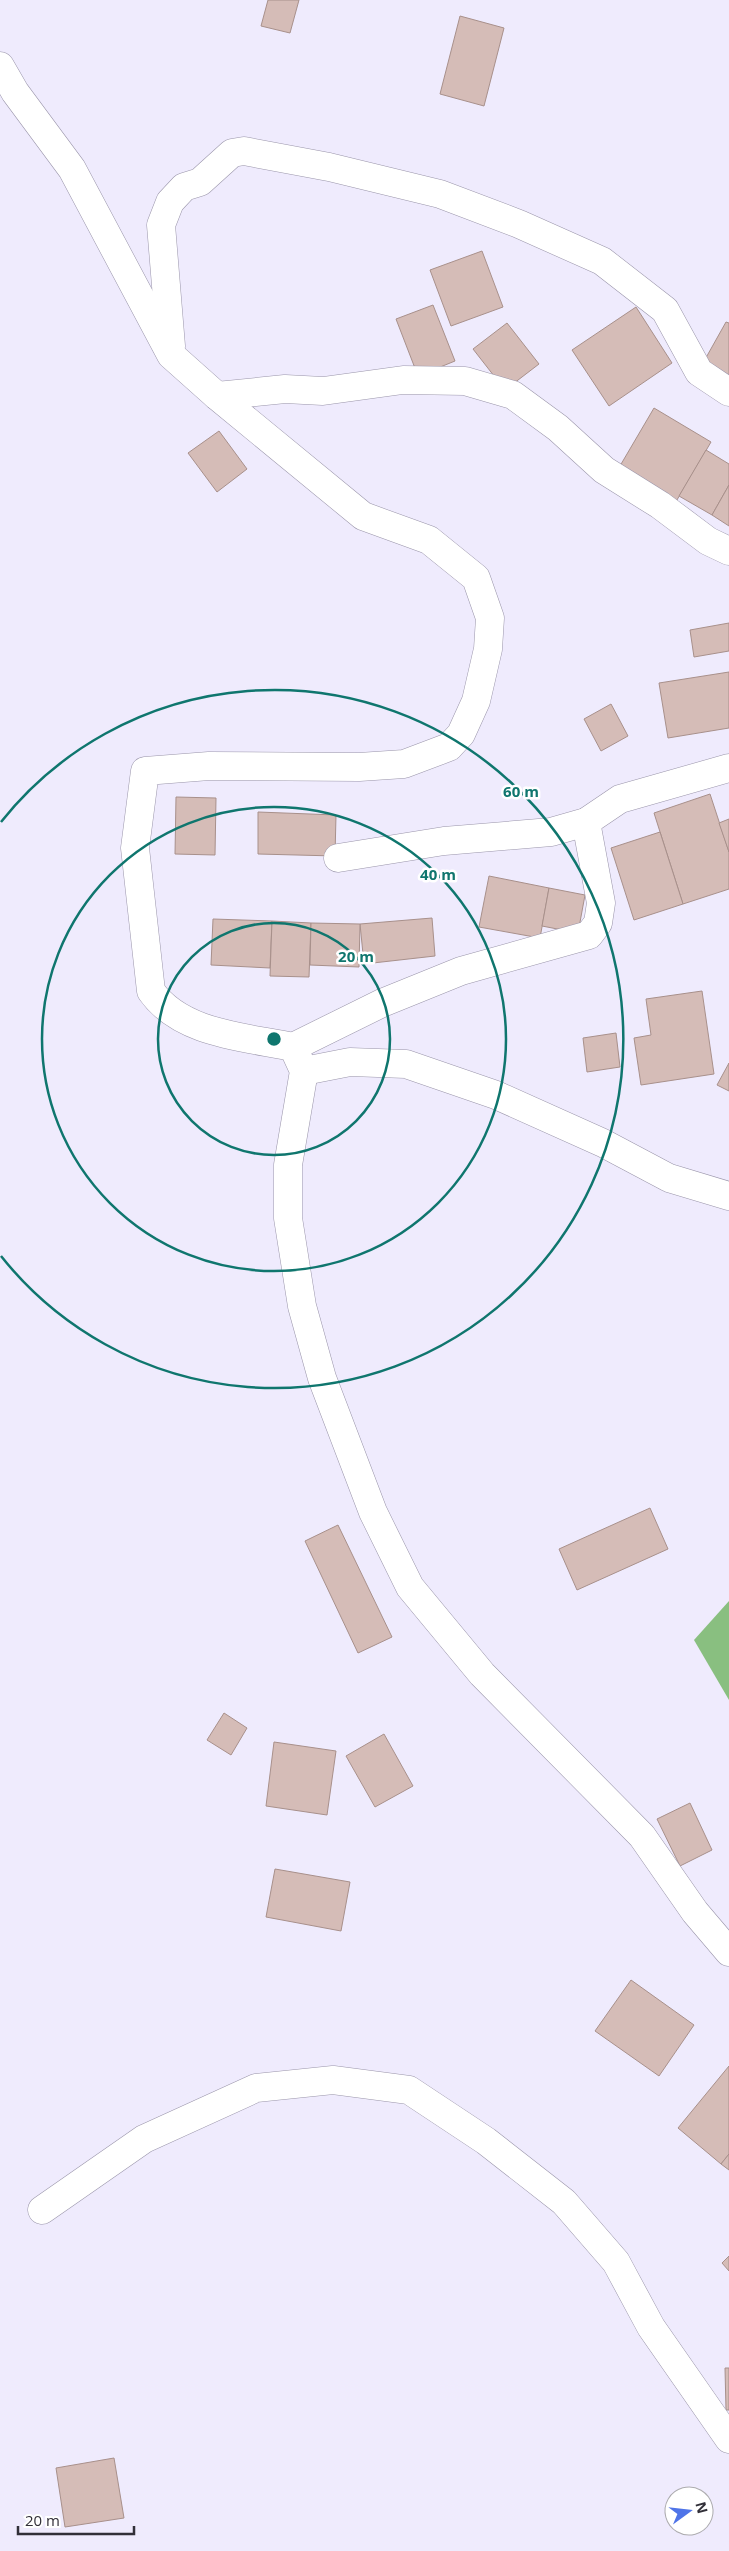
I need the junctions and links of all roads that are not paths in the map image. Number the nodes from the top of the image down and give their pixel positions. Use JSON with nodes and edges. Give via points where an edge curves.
{"nodes":[{"id":1,"x":0,"y":66,"type":"edge"},
{"id":2,"x":171,"y":356,"type":"junction"},
{"id":3,"x":729,"y":392,"type":"edge"},
{"id":4,"x":217,"y":396,"type":"junction"},
{"id":5,"x":729,"y":551,"type":"edge"},
{"id":6,"x":729,"y":768,"type":"edge"},
{"id":7,"x":586,"y":822,"type":"junction"},
{"id":8,"x":338,"y":858,"type":"dead end"},
{"id":9,"x":293,"y":1046,"type":"junction"},
{"id":10,"x":304,"y":1071,"type":"junction"},
{"id":11,"x":729,"y":1196,"type":"edge"},
{"id":12,"x":729,"y":1952,"type":"edge"},
{"id":13,"x":42,"y":2210,"type":"dead end"},
{"id":14,"x":729,"y":2439,"type":"edge"}],
"edges":[{"from":1,"to":2,"type":"street","via":[[15,92],[72,169]]},
{"from":2,"to":3,"type":"street","via":[[162,224],[170,202],[184,187],[200,182],[232,152],[244,151],[329,167],[440,194],[602,261],[665,310],[699,372]]},
{"from":2,"to":4,"type":"street"},
{"from":4,"to":5,"type":"street","via":[[285,389],[323,390],[403,380],[466,381],[513,395],[558,428],[604,470],[708,541]]},
{"from":4,"to":9,"type":"street","via":[[363,516],[429,540],[476,578],[490,618],[488,649],[476,701],[461,734],[449,747],[404,764],[360,768],[209,766],[145,771],[135,848],[151,991],[159,1002],[186,1021]]},
{"from":6,"to":7,"type":"street","via":[[620,800]]},
{"from":7,"to":8,"type":"street","via":[[551,832],[444,841]]},
{"from":7,"to":9,"type":"street","via":[[601,903],[598,923],[589,935],[461,971],[382,1003]]},
{"from":9,"to":10,"type":"street"},
{"from":10,"to":11,"type":"street","via":[[350,1062],[406,1064],[496,1095],[603,1143],[669,1178]]},
{"from":10,"to":12,"type":"street","via":[[288,1165],[288,1218],[302,1306],[322,1378],[373,1512],[410,1587],[482,1674],[642,1836],[695,1912]]},
{"from":13,"to":14,"type":"street","via":[[144,2140],[256,2088],[333,2080],[409,2090],[486,2141],[564,2202],[616,2262],[651,2326]]}]}
